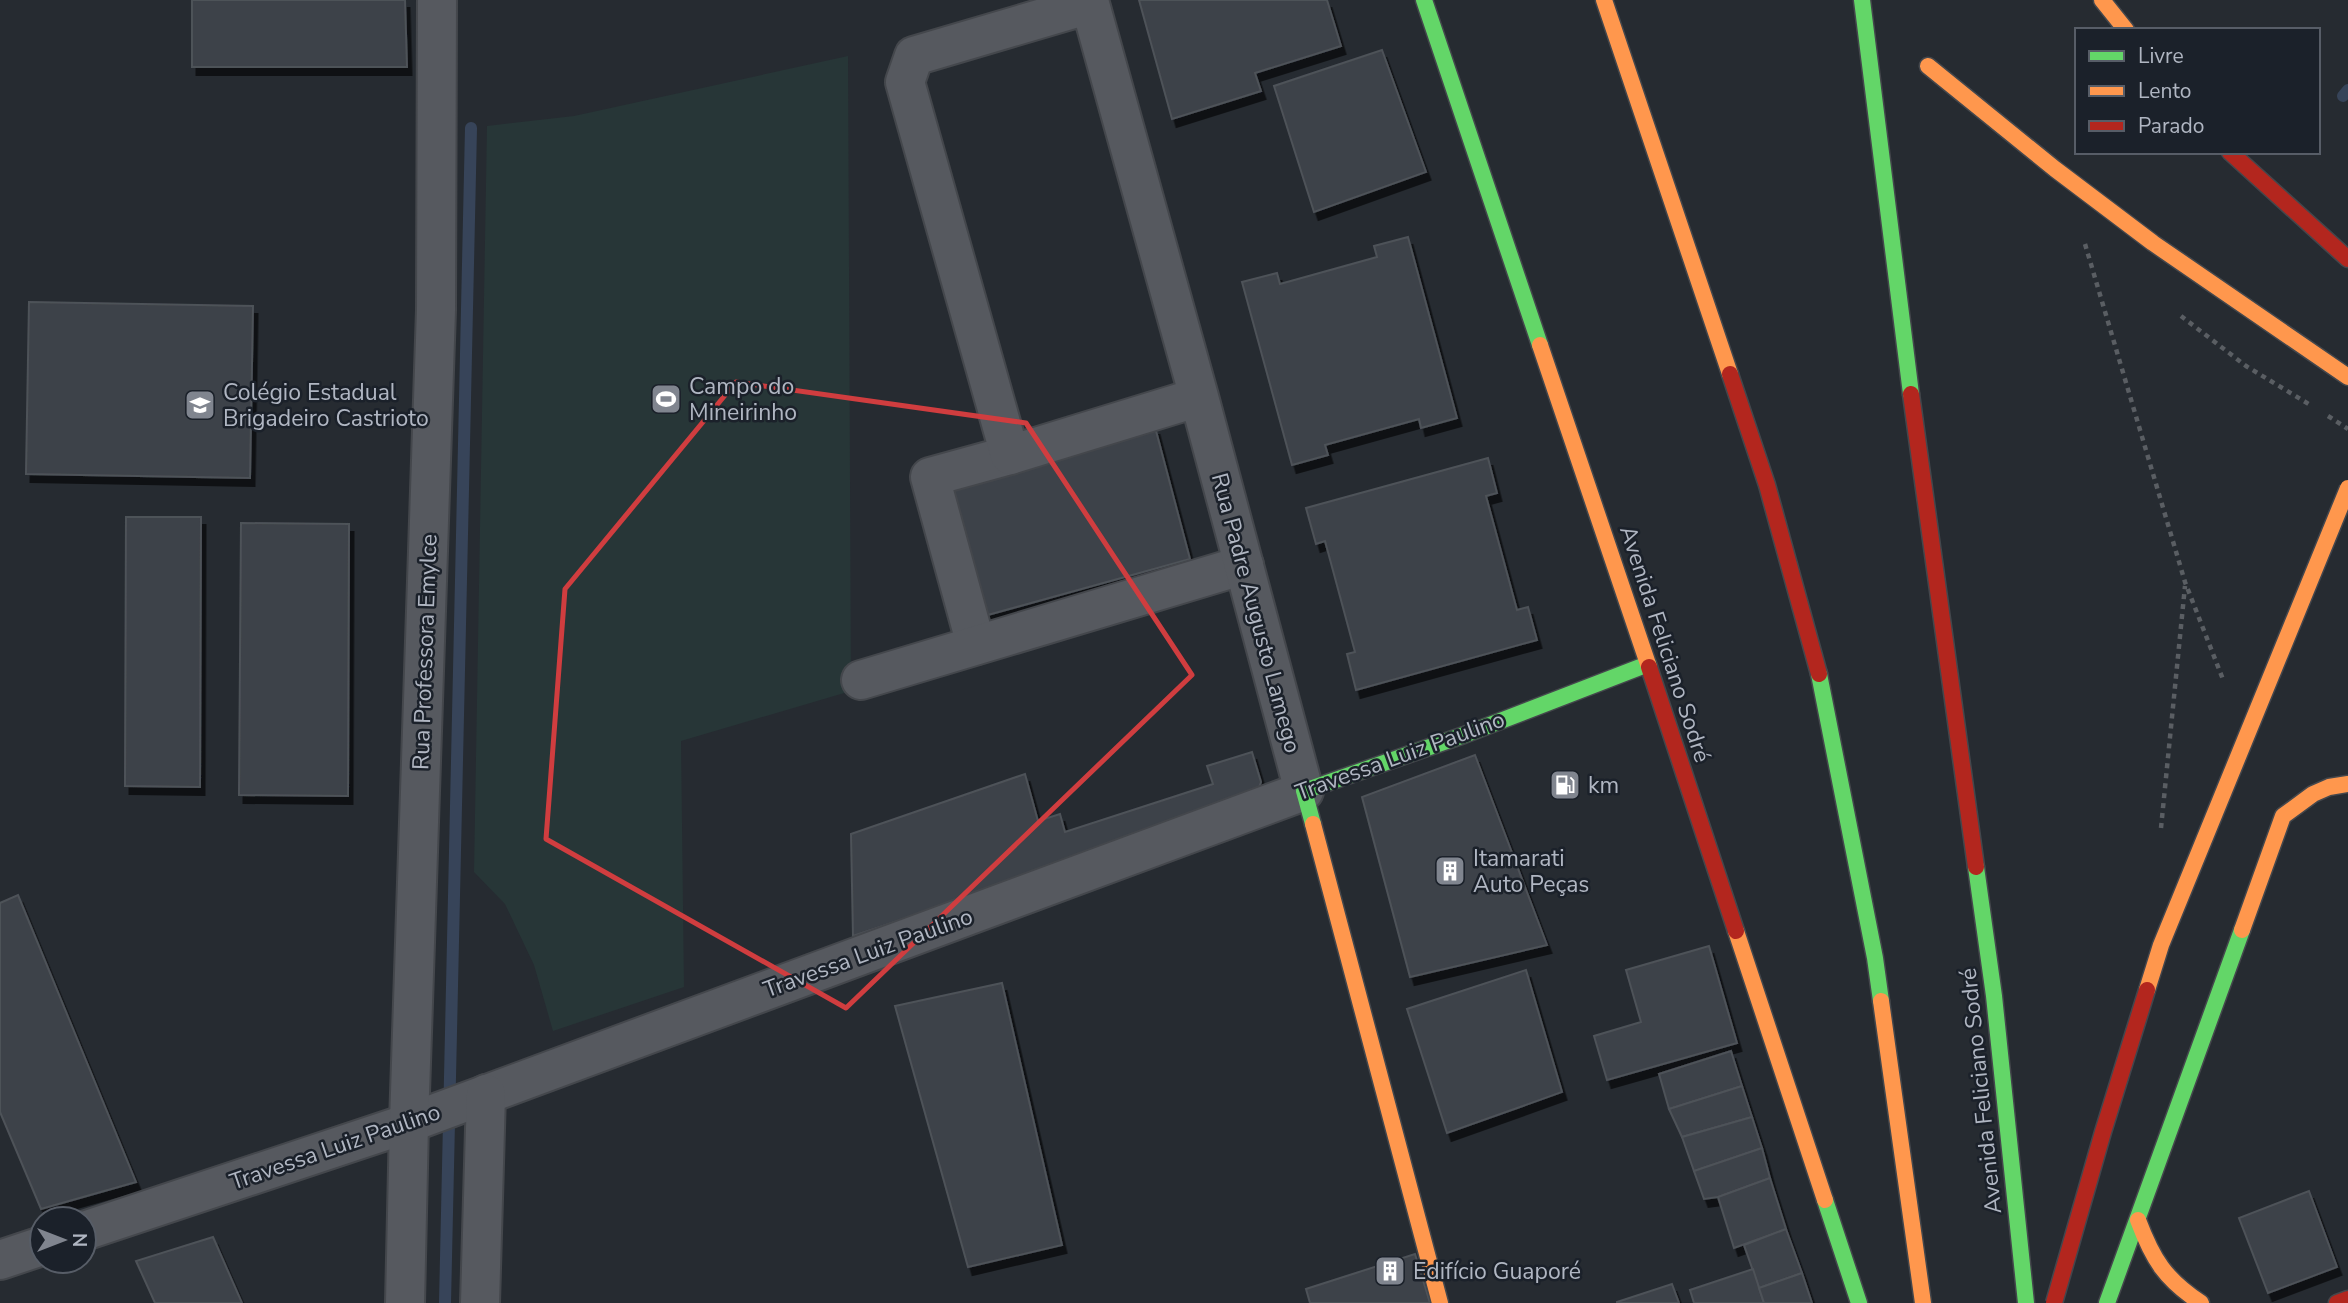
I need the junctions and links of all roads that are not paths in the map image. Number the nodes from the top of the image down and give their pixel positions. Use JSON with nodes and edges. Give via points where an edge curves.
{"nodes":[{"id":1,"x":437,"y":0,"type":"edge"},
{"id":2,"x":1424,"y":0,"type":"edge"},
{"id":3,"x":1604,"y":0,"type":"edge"},
{"id":4,"x":1862,"y":0,"type":"edge"},
{"id":5,"x":2102,"y":0,"type":"edge"},
{"id":6,"x":2124,"y":28,"type":"edge"},
{"id":7,"x":1928,"y":66,"type":"dead end"},
{"id":8,"x":2232,"y":154,"type":"edge"},
{"id":9,"x":2348,"y":259,"type":"edge"},
{"id":10,"x":2348,"y":377,"type":"edge"},
{"id":11,"x":1199,"y":397,"type":"junction"},
{"id":12,"x":1010,"y":455,"type":"junction"},
{"id":13,"x":2348,"y":488,"type":"edge"},
{"id":14,"x":1244,"y":565,"type":"junction"},
{"id":15,"x":976,"y":645,"type":"junction"},
{"id":16,"x":1648,"y":664,"type":"junction"},
{"id":17,"x":860,"y":680,"type":"dead end"},
{"id":18,"x":2348,"y":783,"type":"edge"},
{"id":19,"x":1304,"y":791,"type":"junction"},
{"id":20,"x":486,"y":1094,"type":"junction"},
{"id":21,"x":409,"y":1123,"type":"junction"},
{"id":22,"x":2138,"y":1220,"type":"junction"},
{"id":23,"x":98,"y":1226,"type":"edge"},
{"id":24,"x":28,"y":1251,"type":"edge"},
{"id":25,"x":0,"y":1260,"type":"edge"},
{"id":26,"x":2023,"y":1272,"type":"junction"},
{"id":27,"x":2348,"y":1299,"type":"edge"},
{"id":28,"x":405,"y":1303,"type":"edge"},
{"id":29,"x":480,"y":1303,"type":"edge"},
{"id":30,"x":1440,"y":1303,"type":"edge"},
{"id":31,"x":1858,"y":1303,"type":"edge"},
{"id":32,"x":1923,"y":1303,"type":"edge"},
{"id":33,"x":2026,"y":1303,"type":"edge"},
{"id":34,"x":2055,"y":1303,"type":"edge"},
{"id":35,"x":2108,"y":1303,"type":"edge"},
{"id":36,"x":2201,"y":1303,"type":"edge"},
{"id":37,"x":2337,"y":1303,"type":"edge"}],
"edges":[{"from":1,"to":21,"type":"street","name":"Rua Professora Emylce","via":[[436,310]]},
{"from":2,"to":16,"type":"main road","name":"Avenida Feliciano Sodré"},
{"from":3,"to":32,"type":"main road","via":[[1766,485],[1822,684],[1875,958]]},
{"from":4,"to":26,"type":"main road","name":"Avenida Feliciano Sodré","via":[[1994,996]]},
{"from":5,"to":6,"type":"main road"},
{"from":7,"to":10,"type":"main road","via":[[2153,243]]},
{"from":8,"to":9,"type":"main road"},
{"from":11,"to":12,"type":"street"},
{"from":11,"to":12,"type":"street","name":"Rua Padre Augusto Lamego","via":[[1090,4],[914,56],[905,82]]},
{"from":11,"to":14,"type":"street","name":"Rua Padre Augusto Lamego"},
{"from":12,"to":15,"type":"street","via":[[930,478]]},
{"from":13,"to":34,"type":"main road","bridge":true,"via":[[2161,946],[2102,1132]]},
{"from":14,"to":15,"type":"street"},
{"from":14,"to":19,"type":"street","name":"Rua Padre Augusto Lamego"},
{"from":15,"to":17,"type":"street"},
{"from":16,"to":19,"type":"main road","name":"Travessa Luiz Paulino"},
{"from":16,"to":31,"type":"main road","name":"Avenida Feliciano Sodré"},
{"from":18,"to":22,"type":"main road","via":[[2303,798],[2283,816]]},
{"from":19,"to":20,"type":"street","name":"Travessa Luiz Paulino"},
{"from":19,"to":30,"type":"main road","name":"Rua Padre Augusto Lamego"},
{"from":20,"to":21,"type":"street","name":"Travessa Luiz Paulino"},
{"from":20,"to":29,"type":"street"},
{"from":21,"to":23,"type":"street","name":"Travessa Luiz Paulino"},
{"from":21,"to":28,"type":"street","name":"Rua Professora Emylce"},
{"from":22,"to":35,"type":"main road"},
{"from":22,"to":36,"type":"main road","via":[[2153,1260],[2174,1285]]},
{"from":24,"to":25,"type":"street"},
{"from":26,"to":33,"type":"main road","name":"Avenida Feliciano Sodré"},
{"from":26,"to":34,"type":"main road"},
{"from":27,"to":37,"type":"main road"}]}
